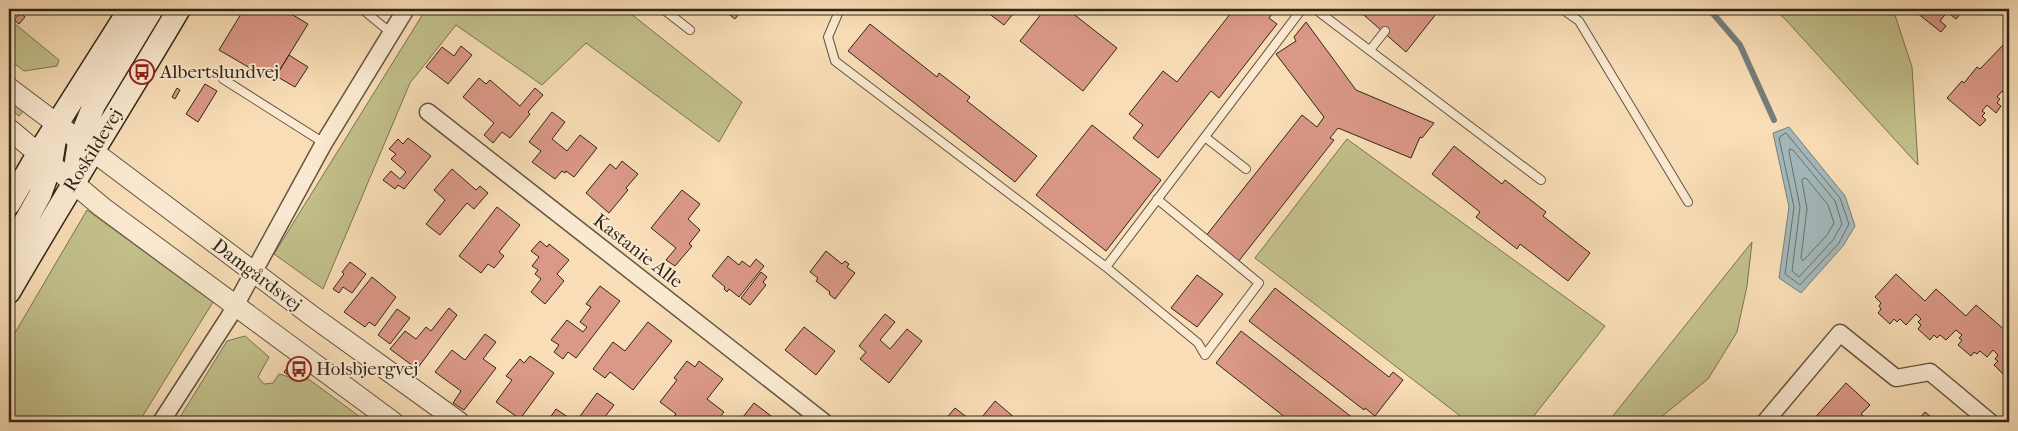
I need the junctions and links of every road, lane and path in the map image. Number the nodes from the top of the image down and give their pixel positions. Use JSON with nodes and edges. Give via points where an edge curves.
{"nodes":[{"id":1,"x":130,"y":9,"type":"edge"},
{"id":2,"x":152,"y":9,"type":"edge"},
{"id":3,"x":178,"y":9,"type":"edge"},
{"id":4,"x":362,"y":9,"type":"edge"},
{"id":5,"x":406,"y":9,"type":"edge"},
{"id":6,"x":663,"y":9,"type":"edge"},
{"id":7,"x":840,"y":9,"type":"edge"},
{"id":8,"x":1302,"y":9,"type":"edge"},
{"id":9,"x":1315,"y":9,"type":"edge"},
{"id":10,"x":1562,"y":9,"type":"edge"},
{"id":11,"x":690,"y":30,"type":"dead end"},
{"id":12,"x":1385,"y":31,"type":"dead end"},
{"id":13,"x":392,"y":33,"type":"junction"},
{"id":14,"x":1370,"y":50,"type":"junction"},
{"id":15,"x":223,"y":80,"type":"dead end"},
{"id":16,"x":9,"y":88,"type":"edge"},
{"id":17,"x":428,"y":112,"type":"dead end"},
{"id":18,"x":57,"y":124,"type":"junction"},
{"id":19,"x":9,"y":129,"type":"edge"},
{"id":20,"x":1205,"y":137,"type":"junction"},
{"id":21,"x":324,"y":143,"type":"junction"},
{"id":22,"x":86,"y":147,"type":"junction"},
{"id":23,"x":44,"y":159,"type":"junction"},
{"id":24,"x":1246,"y":169,"type":"dead end"},
{"id":25,"x":1541,"y":180,"type":"dead end"},
{"id":26,"x":72,"y":183,"type":"junction"},
{"id":27,"x":1157,"y":199,"type":"junction"},
{"id":28,"x":1688,"y":202,"type":"dead end"},
{"id":29,"x":9,"y":204,"type":"edge"},
{"id":30,"x":9,"y":251,"type":"edge"},
{"id":31,"x":1106,"y":267,"type":"junction"},
{"id":32,"x":254,"y":272,"type":"junction"},
{"id":33,"x":9,"y":292,"type":"edge"},
{"id":34,"x":236,"y":305,"type":"junction"},
{"id":35,"x":161,"y":422,"type":"edge"},
{"id":36,"x":393,"y":422,"type":"edge"},
{"id":37,"x":459,"y":422,"type":"edge"},
{"id":38,"x":824,"y":422,"type":"edge"},
{"id":39,"x":1765,"y":422,"type":"edge"},
{"id":40,"x":1990,"y":422,"type":"edge"}],
"edges":[{"from":1,"to":18,"type":"main road"},
{"from":2,"to":22,"type":"main road","via":[[94,105]]},
{"from":3,"to":22,"type":"main road","name":"Roskildevej"},
{"from":4,"to":13,"type":"lane"},
{"from":5,"to":13,"type":"street"},
{"from":6,"to":11,"type":"lane"},
{"from":7,"to":31,"type":"lane","via":[[828,37],[835,61]]},
{"from":8,"to":20,"type":"lane"},
{"from":9,"to":14,"type":"lane"},
{"from":10,"to":28,"type":"lane","via":[[1579,22]]},
{"from":12,"to":14,"type":"lane"},
{"from":13,"to":21,"type":"street"},
{"from":14,"to":25,"type":"lane"},
{"from":15,"to":21,"type":"lane"},
{"from":16,"to":18,"type":"street"},
{"from":17,"to":38,"type":"street","name":"Kastanie Alle"},
{"from":18,"to":22,"type":"street","name":"Damgårdsvej"},
{"from":18,"to":23,"type":"main road"},
{"from":19,"to":23,"type":"street"},
{"from":20,"to":24,"type":"lane"},
{"from":20,"to":27,"type":"lane"},
{"from":21,"to":32,"type":"street"},
{"from":22,"to":26,"type":"main road","name":"Roskildevej"},
{"from":22,"to":32,"type":"street","name":"Damgårdsvej"},
{"from":23,"to":26,"type":"street","name":"Damgårdsvej"},
{"from":23,"to":29,"type":"main road"},
{"from":23,"to":30,"type":"main road","via":[[40,195]]},
{"from":26,"to":33,"type":"main road","name":"Roskildevej"},
{"from":26,"to":34,"type":"street","name":"Damgårdsvej"},
{"from":27,"to":31,"type":"lane"},
{"from":27,"to":31,"type":"lane","via":[[1259,282],[1205,354],[1198,343]]},
{"from":32,"to":34,"type":"street"},
{"from":32,"to":37,"type":"street","name":"Damgårdsvej"},
{"from":34,"to":35,"type":"street"},
{"from":34,"to":36,"type":"street","name":"Damgårdsvej"},
{"from":39,"to":40,"type":"street","via":[[1840,333],[1896,378],[1930,372]]}]}
